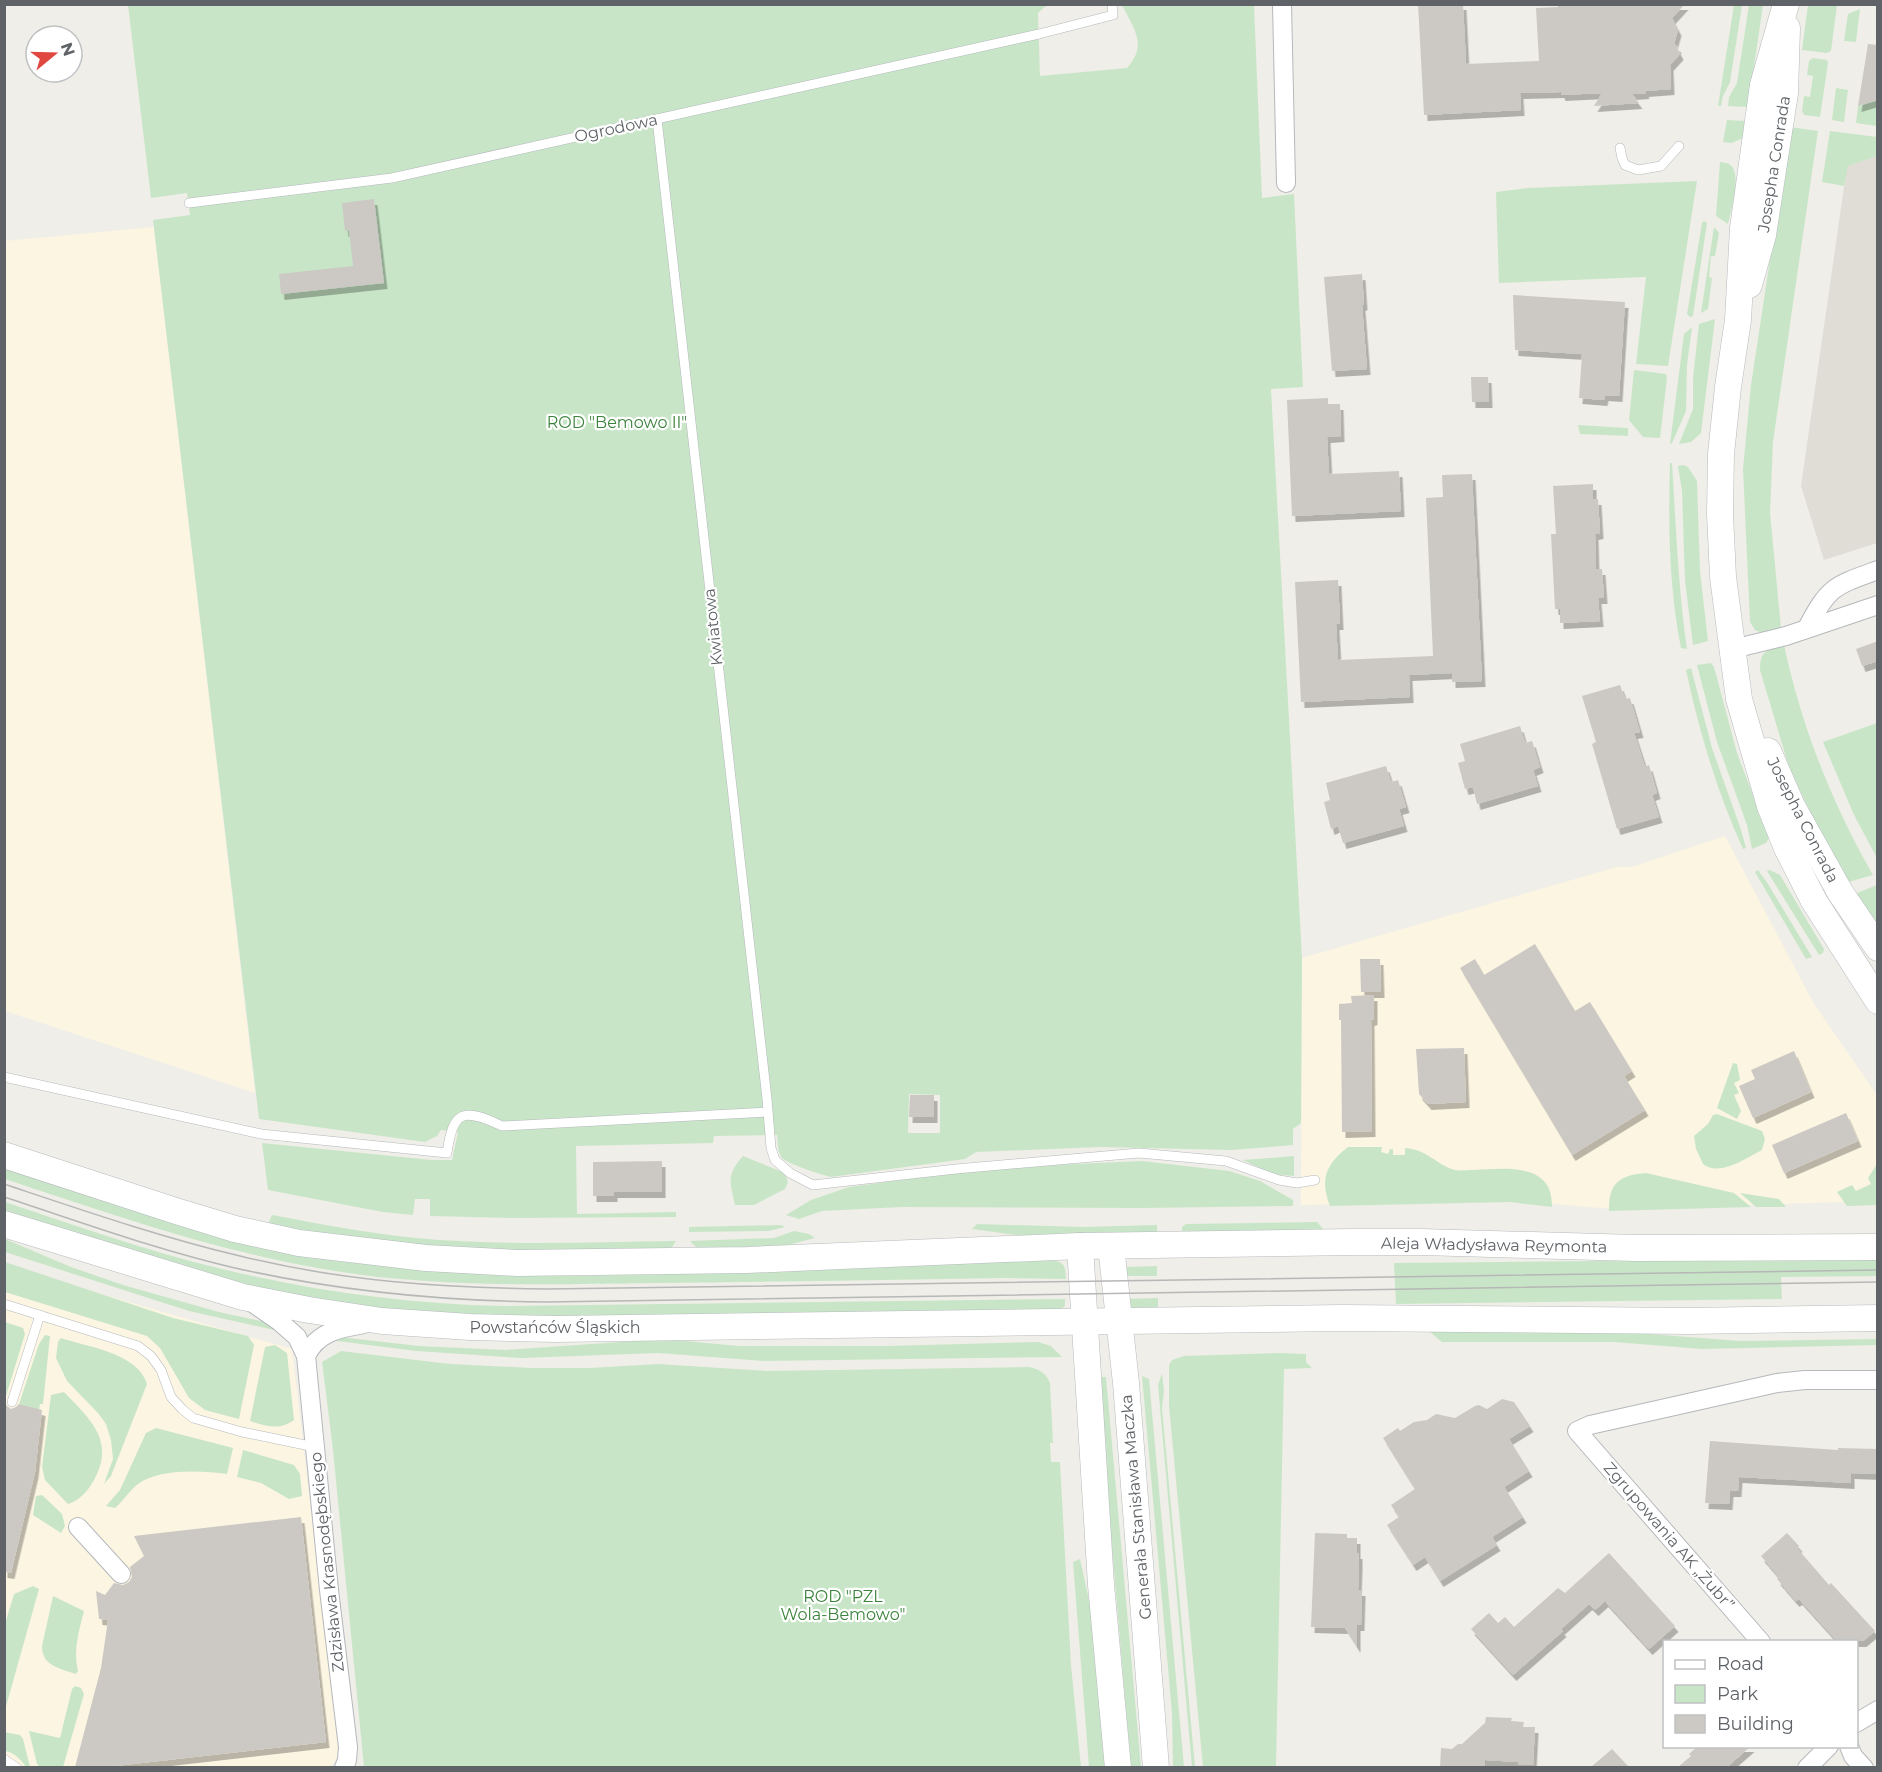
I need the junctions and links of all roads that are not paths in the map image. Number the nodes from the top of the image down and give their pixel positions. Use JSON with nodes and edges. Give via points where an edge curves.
{"nodes":[{"id":1,"x":1112,"y":4,"type":"edge"},
{"id":2,"x":1282,"y":4,"type":"edge"},
{"id":3,"x":1786,"y":4,"type":"edge"},
{"id":4,"x":657,"y":119,"type":"junction"},
{"id":5,"x":1679,"y":146,"type":"dead end"},
{"id":6,"x":1620,"y":148,"type":"dead end"},
{"id":7,"x":1286,"y":183,"type":"dead end"},
{"id":8,"x":189,"y":203,"type":"dead end"},
{"id":9,"x":1878,"y":570,"type":"edge"},
{"id":10,"x":1878,"y":605,"type":"edge"},
{"id":11,"x":1808,"y":628,"type":"junction"},
{"id":12,"x":1733,"y":649,"type":"junction"},
{"id":13,"x":1878,"y":948,"type":"edge"},
{"id":14,"x":1878,"y":1001,"type":"edge"},
{"id":15,"x":4,"y":1077,"type":"edge"},
{"id":16,"x":767,"y":1112,"type":"junction"},
{"id":17,"x":4,"y":1155,"type":"edge"},
{"id":18,"x":1315,"y":1180,"type":"dead end"},
{"id":19,"x":4,"y":1224,"type":"edge"},
{"id":20,"x":1080,"y":1246,"type":"junction"},
{"id":21,"x":1111,"y":1246,"type":"junction"},
{"id":22,"x":1878,"y":1247,"type":"edge"},
{"id":23,"x":243,"y":1297,"type":"junction"},
{"id":24,"x":4,"y":1304,"type":"edge"},
{"id":25,"x":40,"y":1315,"type":"junction"},
{"id":26,"x":1878,"y":1318,"type":"edge"},
{"id":27,"x":1084,"y":1320,"type":"junction"},
{"id":28,"x":1118,"y":1320,"type":"junction"},
{"id":29,"x":382,"y":1321,"type":"junction"},
{"id":30,"x":306,"y":1356,"type":"junction"},
{"id":31,"x":1878,"y":1380,"type":"edge"},
{"id":32,"x":12,"y":1402,"type":"dead end"},
{"id":33,"x":315,"y":1446,"type":"junction"},
{"id":34,"x":78,"y":1527,"type":"dead end"},
{"id":35,"x":121,"y":1574,"type":"dead end"},
{"id":36,"x":1760,"y":1640,"type":"edge"},
{"id":37,"x":1878,"y":1710,"type":"edge"},
{"id":38,"x":1858,"y":1722,"type":"edge"},
{"id":39,"x":1827,"y":1748,"type":"edge"},
{"id":40,"x":1850,"y":1748,"type":"edge"},
{"id":41,"x":4,"y":1759,"type":"edge"},
{"id":42,"x":17,"y":1767,"type":"edge"},
{"id":43,"x":344,"y":1767,"type":"edge"},
{"id":44,"x":1118,"y":1767,"type":"edge"},
{"id":45,"x":1156,"y":1767,"type":"edge"},
{"id":46,"x":1807,"y":1767,"type":"edge"},
{"id":47,"x":1864,"y":1767,"type":"edge"}],
"edges":[{"from":1,"to":4,"type":"lane","name":"Ogrodowa","via":[[1113,15],[1039,34]]},
{"from":2,"to":7,"type":"street"},
{"from":3,"to":12,"type":"main road","name":"Josepha Conrada","via":[[1786,83],[1775,160],[1759,253],[1738,320],[1724,421],[1720,484],[1723,577]]},
{"from":4,"to":8,"type":"lane","name":"Ogrodowa","via":[[392,178]]},
{"from":4,"to":16,"type":"lane","name":"Kwiatowa"},
{"from":5,"to":6,"type":"lane","via":[[1661,166],[1638,170],[1625,165]]},
{"from":9,"to":11,"type":"street","via":[[1832,590]]},
{"from":10,"to":11,"type":"street"},
{"from":11,"to":12,"type":"street"},
{"from":12,"to":13,"type":"main road","name":"Josepha Conrada","via":[[1769,756],[1792,806],[1840,892]]},
{"from":12,"to":14,"type":"main road","name":"Josepha Conrada","via":[[1739,699],[1770,806],[1787,848],[1814,902]]},
{"from":15,"to":16,"type":"lane","via":[[261,1134],[447,1152],[450,1131],[463,1115],[482,1116],[502,1126]]},
{"from":16,"to":18,"type":"lane","name":"Kwiatowa","via":[[775,1160],[813,1185],[1139,1153],[1226,1161],[1298,1183]]},
{"from":17,"to":20,"type":"main road","via":[[235,1229],[299,1243],[426,1258],[517,1263],[747,1260]]},
{"from":19,"to":23,"type":"main road","name":"Powstańców Śląskich"},
{"from":20,"to":21,"type":"main road"},
{"from":20,"to":27,"type":"main road"},
{"from":21,"to":22,"type":"main road","name":"Aleja Władysława Reymonta","via":[[1421,1242],[1636,1248]]},
{"from":21,"to":28,"type":"main road","name":"Generała Stanisława Maczka"},
{"from":23,"to":29,"type":"main road","name":"Powstańców Śląskich"},
{"from":23,"to":30,"type":"street","name":"Zdzisława Krasnodębskiego","via":[[297,1337]]},
{"from":24,"to":25,"type":"lane"},
{"from":25,"to":32,"type":"lane"},
{"from":25,"to":33,"type":"lane","via":[[138,1346],[161,1370],[171,1397],[193,1418]]},
{"from":26,"to":28,"type":"main road"},
{"from":27,"to":28,"type":"main road","name":"Powstańców Śląskich"},
{"from":27,"to":29,"type":"main road","name":"Powstańców Śląskich","via":[[556,1329]]},
{"from":27,"to":44,"type":"main road","via":[[1101,1585]]},
{"from":28,"to":45,"type":"main road","name":"Generała Stanisława Maczka"},
{"from":29,"to":30,"type":"street","via":[[337,1328],[311,1345]]},
{"from":30,"to":33,"type":"street","name":"Zdzisława Krasnodębskiego"},
{"from":31,"to":36,"type":"street","name":"Zgrupowania AK „Żubr”","via":[[1777,1383],[1577,1431]]},
{"from":33,"to":43,"type":"street","name":"Zdzisława Krasnodębskiego","via":[[348,1747]]},
{"from":34,"to":35,"type":"street"},
{"from":37,"to":38,"type":"street"},
{"from":39,"to":46,"type":"street"},
{"from":40,"to":47,"type":"street"},
{"from":41,"to":42,"type":"lane"}]}
